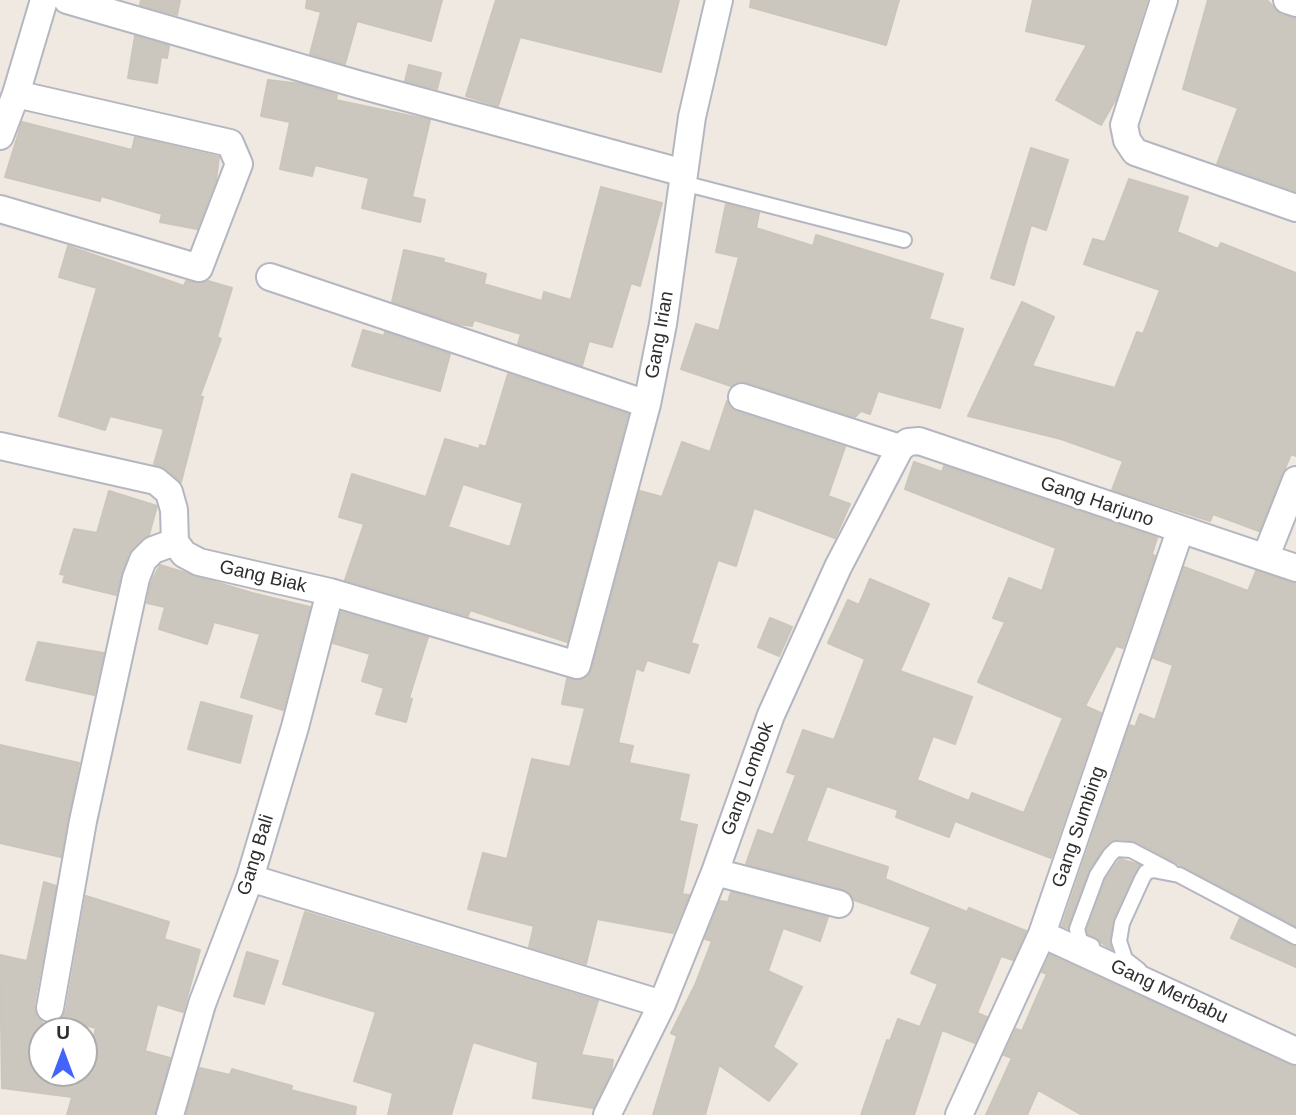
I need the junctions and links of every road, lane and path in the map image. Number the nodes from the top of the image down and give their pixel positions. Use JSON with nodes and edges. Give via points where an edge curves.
{"nodes":[{"id":1,"x":44,"y":0,"type":"edge"},
{"id":2,"x":67,"y":0,"type":"edge"},
{"id":3,"x":719,"y":0,"type":"edge"},
{"id":4,"x":1164,"y":0,"type":"edge"},
{"id":5,"x":1287,"y":0,"type":"edge"},
{"id":6,"x":1296,"y":3,"type":"edge"},
{"id":7,"x":6,"y":115,"type":"edge"},
{"id":8,"x":684,"y":178,"type":"junction"},
{"id":9,"x":1296,"y":208,"type":"edge"},
{"id":10,"x":0,"y":209,"type":"edge"},
{"id":11,"x":904,"y":240,"type":"dead end"},
{"id":12,"x":270,"y":277,"type":"dead end"},
{"id":13,"x":742,"y":397,"type":"dead end"},
{"id":14,"x":648,"y":404,"type":"junction"},
{"id":15,"x":0,"y":446,"type":"edge"},
{"id":16,"x":900,"y":448,"type":"junction"},
{"id":17,"x":1296,"y":480,"type":"edge"},
{"id":18,"x":1180,"y":531,"type":"junction"},
{"id":19,"x":175,"y":541,"type":"junction"},
{"id":20,"x":1266,"y":556,"type":"junction"},
{"id":21,"x":1296,"y":568,"type":"edge"},
{"id":22,"x":330,"y":592,"type":"junction"},
{"id":23,"x":577,"y":665,"type":"joint"},
{"id":24,"x":715,"y":872,"type":"junction"},
{"id":25,"x":1179,"y":875,"type":"junction"},
{"id":26,"x":250,"y":878,"type":"junction"},
{"id":27,"x":839,"y":904,"type":"dead end"},
{"id":28,"x":1042,"y":934,"type":"junction"},
{"id":29,"x":1296,"y":937,"type":"edge"},
{"id":30,"x":1125,"y":959,"type":"junction"},
{"id":31,"x":662,"y":1004,"type":"junction"},
{"id":32,"x":50,"y":1008,"type":"dead end"},
{"id":33,"x":1296,"y":1041,"type":"edge"},
{"id":34,"x":1296,"y":1051,"type":"edge"},
{"id":35,"x":170,"y":1115,"type":"edge"},
{"id":36,"x":607,"y":1115,"type":"edge"},
{"id":37,"x":959,"y":1115,"type":"edge"}],
"edges":[{"from":1,"to":7,"type":"street"},
{"from":2,"to":8,"type":"street"},
{"from":3,"to":8,"type":"street","name":"Gang Irian","via":[[692,117]]},
{"from":4,"to":9,"type":"street","via":[[1125,125],[1131,146],[1135,152]]},
{"from":5,"to":6,"type":"street"},
{"from":7,"to":10,"type":"street","via":[[230,143],[239,164],[199,268]]},
{"from":8,"to":11,"type":"lane"},
{"from":8,"to":14,"type":"street","name":"Gang Irian"},
{"from":12,"to":14,"type":"street"},
{"from":13,"to":16,"type":"street"},
{"from":14,"to":23,"type":"street","name":"Gang Irian"},
{"from":15,"to":19,"type":"street","via":[[156,481],[169,492]]},
{"from":16,"to":18,"type":"street","name":"Gang Harjuno","via":[[919,440]]},
{"from":16,"to":24,"type":"street","name":"Gang Lombok","via":[[838,567],[771,715]]},
{"from":17,"to":20,"type":"street"},
{"from":18,"to":20,"type":"street","name":"Gang Harjuno"},
{"from":18,"to":28,"type":"street","name":"Gang Sumbing"},
{"from":19,"to":22,"type":"street","name":"Gang Biak","via":[[184,554],[199,562]]},
{"from":19,"to":32,"type":"street","via":[[153,550],[136,578],[83,821]]},
{"from":20,"to":21,"type":"street","name":"Gang Harjuno"},
{"from":22,"to":23,"type":"street","name":"Gang Biak"},
{"from":22,"to":26,"type":"street","name":"Gang Bali"},
{"from":24,"to":27,"type":"street"},
{"from":24,"to":31,"type":"street","name":"Gang Lombok"},
{"from":25,"to":29,"type":"lane"},
{"from":25,"to":30,"type":"lane","via":[[1146,872],[1122,923],[1119,941]]},
{"from":25,"to":30,"type":"lane","via":[[1131,850],[1116,849],[1103,862],[1077,933],[1080,941]]},
{"from":26,"to":31,"type":"street"},
{"from":26,"to":35,"type":"street","name":"Gang Bali","via":[[202,1004]]},
{"from":28,"to":34,"type":"street","name":"Gang Merbabu"},
{"from":28,"to":37,"type":"street","name":"Gang Sumbing"},
{"from":30,"to":33,"type":"lane","via":[[1139,970]]},
{"from":31,"to":36,"type":"street","name":"Gang Lombok"}]}
